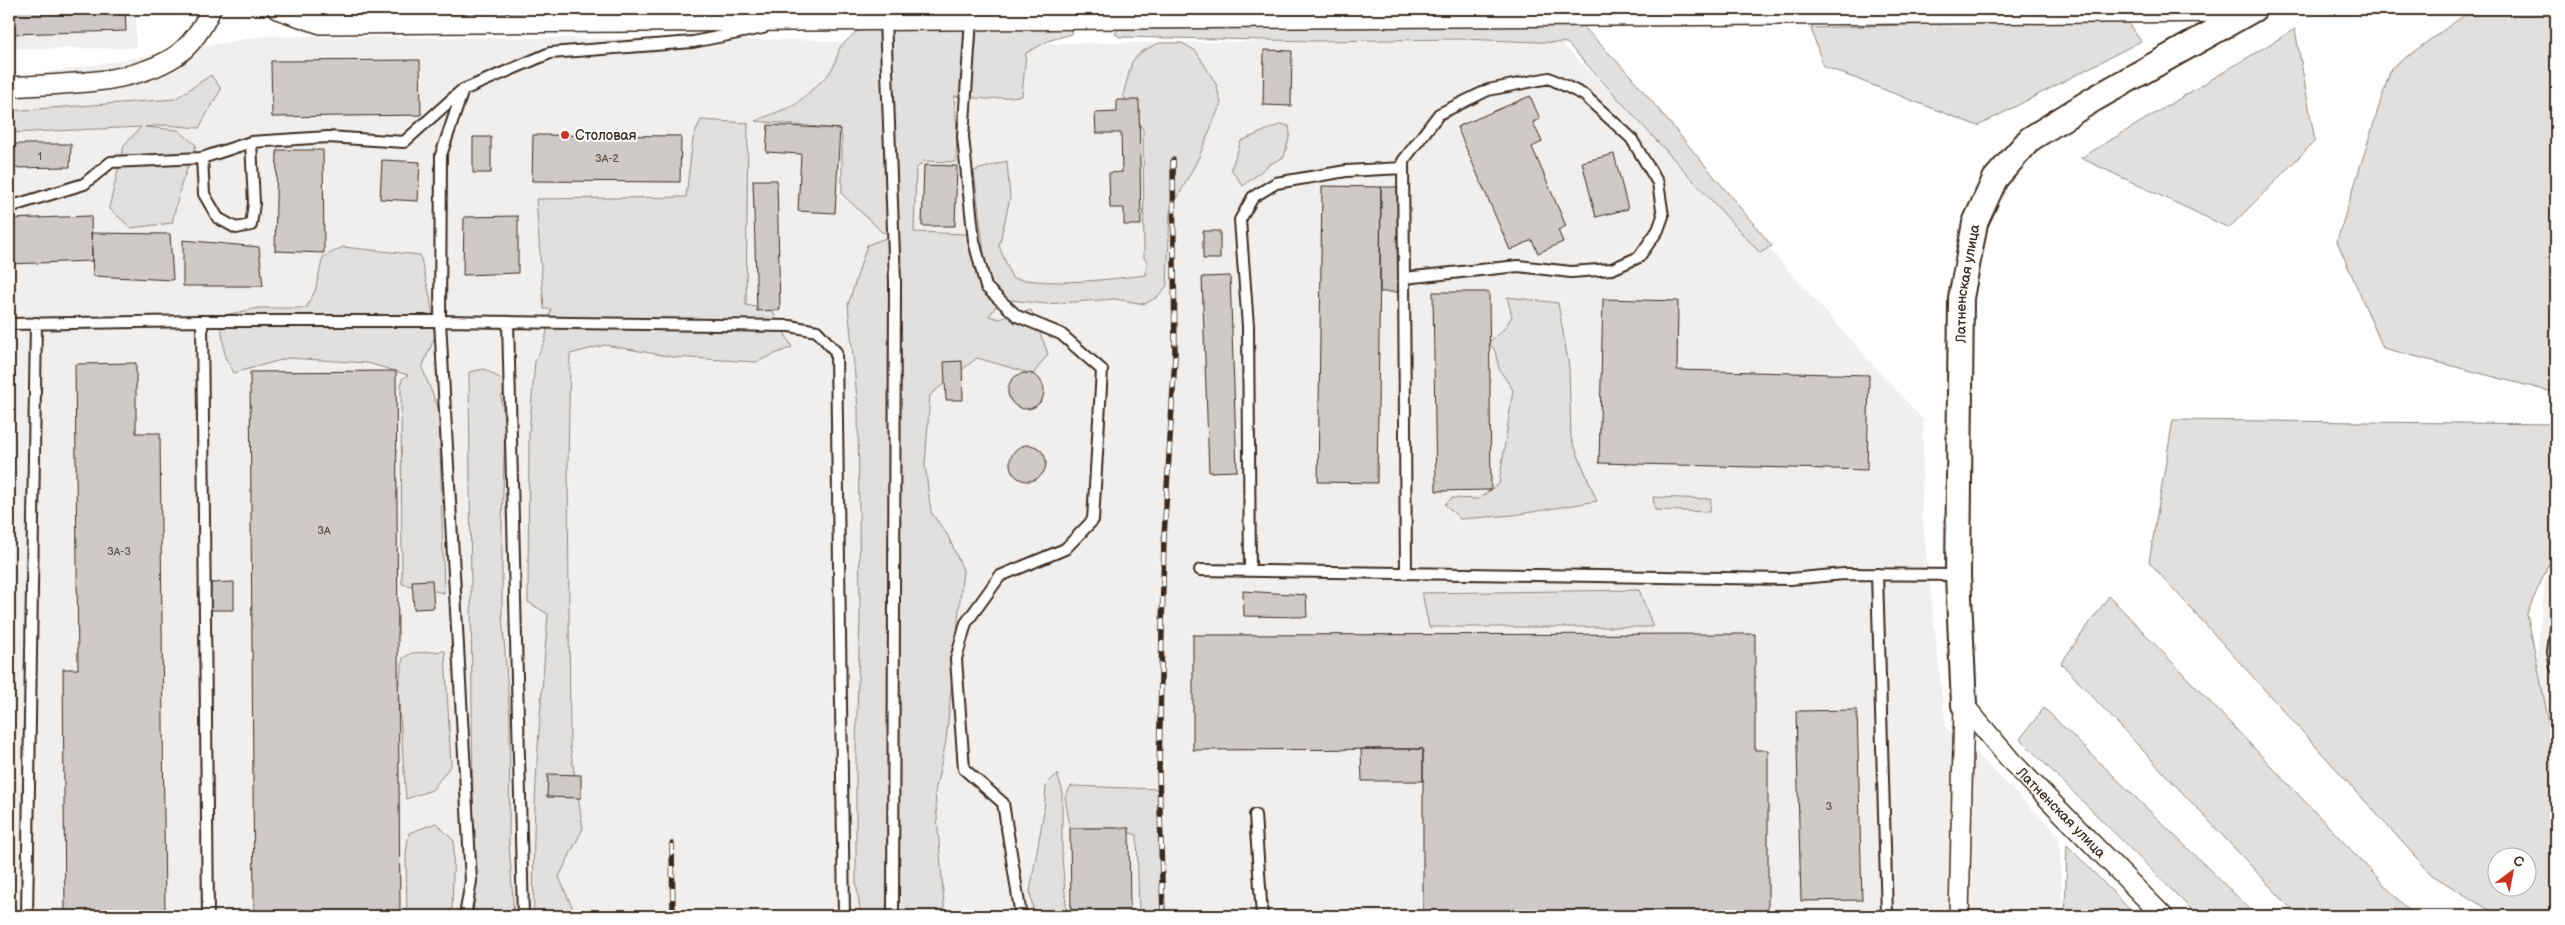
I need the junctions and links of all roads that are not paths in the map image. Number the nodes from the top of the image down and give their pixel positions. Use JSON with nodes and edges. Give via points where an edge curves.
{"nodes":[{"id":1,"x":211,"y":9,"type":"edge"},
{"id":2,"x":277,"y":9,"type":"edge"},
{"id":3,"x":2251,"y":10,"type":"edge"},
{"id":4,"x":1538,"y":12,"type":"edge"},
{"id":5,"x":637,"y":16,"type":"edge"},
{"id":6,"x":793,"y":18,"type":"edge"},
{"id":7,"x":885,"y":19,"type":"junction"},
{"id":8,"x":971,"y":20,"type":"junction"},
{"id":9,"x":9,"y":87,"type":"edge"},
{"id":10,"x":462,"y":90,"type":"junction"},
{"id":11,"x":251,"y":142,"type":"junction"},
{"id":12,"x":202,"y":158,"type":"junction"},
{"id":13,"x":1403,"y":168,"type":"junction"},
{"id":14,"x":9,"y":207,"type":"edge"},
{"id":15,"x":1404,"y":278,"type":"junction"},
{"id":16,"x":202,"y":321,"type":"junction"},
{"id":17,"x":440,"y":321,"type":"junction"},
{"id":18,"x":508,"y":322,"type":"junction"},
{"id":19,"x":36,"y":323,"type":"junction"},
{"id":20,"x":9,"y":324,"type":"edge"},
{"id":21,"x":1200,"y":570,"type":"dead end"},
{"id":22,"x":1250,"y":571,"type":"junction"},
{"id":23,"x":1406,"y":573,"type":"junction"},
{"id":24,"x":1877,"y":574,"type":"junction"},
{"id":25,"x":1958,"y":575,"type":"junction"},
{"id":26,"x":2556,"y":629,"type":"edge"},
{"id":27,"x":2556,"y":668,"type":"edge"},
{"id":28,"x":1964,"y":705,"type":"junction"},
{"id":29,"x":1255,"y":814,"type":"dead end"},
{"id":30,"x":27,"y":916,"type":"edge"},
{"id":31,"x":208,"y":916,"type":"edge"},
{"id":32,"x":465,"y":916,"type":"edge"},
{"id":33,"x":523,"y":916,"type":"edge"},
{"id":34,"x":844,"y":916,"type":"edge"},
{"id":35,"x":893,"y":916,"type":"edge"},
{"id":36,"x":1021,"y":916,"type":"edge"},
{"id":37,"x":1262,"y":916,"type":"edge"},
{"id":38,"x":1887,"y":916,"type":"edge"},
{"id":39,"x":1958,"y":916,"type":"edge"},
{"id":40,"x":2163,"y":916,"type":"edge"}],
"edges":[{"from":1,"to":9,"type":"street","via":[[204,26],[175,57],[125,78]]},
{"from":2,"to":5,"type":"street","via":[[321,24]]},
{"from":3,"to":4,"type":"street"},
{"from":3,"to":25,"type":"street","name":"Латненская улица","via":[[2030,139],[1995,179],[1975,223],[1961,298]]},
{"from":4,"to":8,"type":"street"},
{"from":5,"to":6,"type":"street"},
{"from":6,"to":7,"type":"street"},
{"from":6,"to":10,"type":"lane","via":[[693,42],[550,53]]},
{"from":7,"to":8,"type":"street"},
{"from":7,"to":35,"type":"lane","via":[[895,281]]},
{"from":8,"to":36,"type":"lane","via":[[963,137],[974,241],[986,287],[1018,316],[1062,334],[1102,370],[1093,520],[1065,549],[1000,576],[966,623],[956,659],[964,769],[1003,803]]},
{"from":10,"to":11,"type":"lane","via":[[404,142],[328,136]]},
{"from":10,"to":17,"type":"lane","via":[[441,155]]},
{"from":11,"to":12,"type":"lane"},
{"from":11,"to":12,"type":"lane","via":[[254,203],[251,225],[236,228],[218,218],[204,194]]},
{"from":12,"to":14,"type":"lane","via":[[111,162],[84,184]]},
{"from":13,"to":15,"type":"lane"},
{"from":13,"to":15,"type":"lane","via":[[1403,161],[1439,114],[1488,90],[1549,78],[1584,95],[1631,138],[1658,183],[1663,216],[1658,230],[1639,257],[1612,269],[1571,272],[1518,266]]},
{"from":13,"to":22,"type":"lane","via":[[1346,171],[1276,183],[1253,196],[1240,220],[1248,326]]},
{"from":15,"to":23,"type":"lane"},
{"from":16,"to":17,"type":"lane"},
{"from":16,"to":19,"type":"lane"},
{"from":16,"to":31,"type":"lane"},
{"from":17,"to":18,"type":"lane"},
{"from":17,"to":32,"type":"lane","via":[[471,881]]},
{"from":18,"to":33,"type":"lane"},
{"from":18,"to":34,"type":"lane","via":[[790,326],[817,331],[836,352]]},
{"from":19,"to":20,"type":"lane"},
{"from":19,"to":30,"type":"lane"},
{"from":21,"to":22,"type":"lane"},
{"from":22,"to":23,"type":"lane"},
{"from":23,"to":24,"type":"lane","via":[[1790,579]]},
{"from":24,"to":25,"type":"lane"},
{"from":24,"to":38,"type":"lane"},
{"from":25,"to":28,"type":"street","name":"Латненская улица"},
{"from":26,"to":27,"type":"lane","via":[[2553,652]]},
{"from":28,"to":39,"type":"street","name":"Латненская улица"},
{"from":28,"to":40,"type":"street","name":"Латненская улица","via":[[2012,762]]},
{"from":29,"to":37,"type":"lane"}]}
